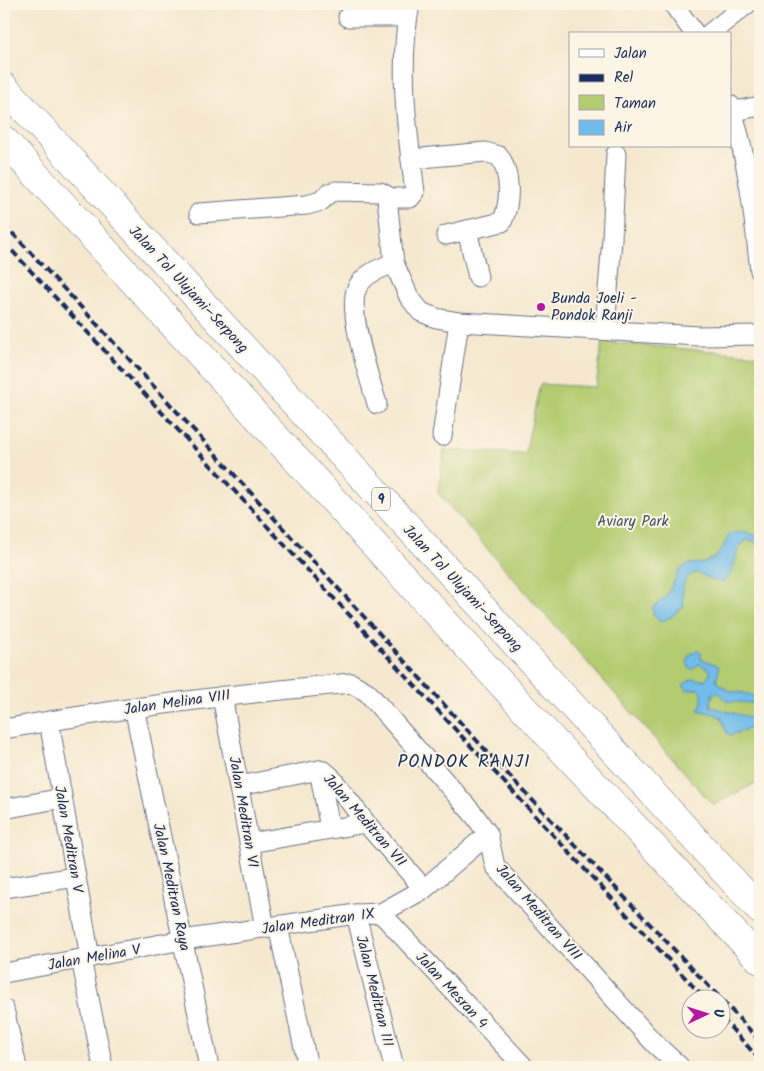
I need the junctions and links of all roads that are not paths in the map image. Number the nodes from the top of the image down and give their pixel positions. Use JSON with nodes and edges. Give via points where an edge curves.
{"nodes":[{"id":1,"x":673,"y":4,"type":"edge"},
{"id":2,"x":747,"y":4,"type":"edge"},
{"id":3,"x":409,"y":10,"type":"edge"},
{"id":4,"x":348,"y":17,"type":"dead end"},
{"id":5,"x":694,"y":32,"type":"edge"},
{"id":6,"x":712,"y":32,"type":"edge"},
{"id":7,"x":4,"y":87,"type":"edge"},
{"id":8,"x":760,"y":106,"type":"edge"},
{"id":9,"x":732,"y":110,"type":"edge"},
{"id":10,"x":732,"y":114,"type":"edge"},
{"id":11,"x":4,"y":140,"type":"edge"},
{"id":12,"x":616,"y":154,"type":"dead end"},
{"id":13,"x":411,"y":159,"type":"junction"},
{"id":14,"x":387,"y":198,"type":"junction"},
{"id":15,"x":199,"y":213,"type":"dead end"},
{"id":16,"x":467,"y":230,"type":"junction"},
{"id":17,"x":446,"y":235,"type":"dead end"},
{"id":18,"x":394,"y":263,"type":"junction"},
{"id":19,"x":760,"y":271,"type":"edge"},
{"id":20,"x":478,"y":277,"type":"dead end"},
{"id":21,"x":459,"y":322,"type":"junction"},
{"id":22,"x":605,"y":329,"type":"junction"},
{"id":23,"x":760,"y":335,"type":"edge"},
{"id":24,"x":377,"y":404,"type":"dead end"},
{"id":25,"x":442,"y":436,"type":"dead end"},
{"id":26,"x":351,"y":683,"type":"joint"},
{"id":27,"x":222,"y":696,"type":"junction"},
{"id":28,"x":134,"y":707,"type":"junction"},
{"id":29,"x":49,"y":721,"type":"junction"},
{"id":30,"x":4,"y":729,"type":"edge"},
{"id":31,"x":319,"y":770,"type":"junction"},
{"id":32,"x":239,"y":786,"type":"junction"},
{"id":33,"x":62,"y":798,"type":"junction"},
{"id":34,"x":4,"y":809,"type":"edge"},
{"id":35,"x":366,"y":823,"type":"junction"},
{"id":36,"x":330,"y":828,"type":"junction"},
{"id":37,"x":488,"y":834,"type":"junction"},
{"id":38,"x":250,"y":843,"type":"junction"},
{"id":39,"x":76,"y":877,"type":"junction"},
{"id":40,"x":4,"y":888,"type":"edge"},
{"id":41,"x":424,"y":888,"type":"junction"},
{"id":42,"x":760,"y":910,"type":"edge"},
{"id":43,"x":381,"y":913,"type":"junction"},
{"id":44,"x":356,"y":914,"type":"junction"},
{"id":45,"x":271,"y":927,"type":"junction"},
{"id":46,"x":183,"y":940,"type":"junction"},
{"id":47,"x":85,"y":958,"type":"junction"},
{"id":48,"x":760,"y":960,"type":"edge"},
{"id":49,"x":4,"y":973,"type":"edge"},
{"id":50,"x":4,"y":1009,"type":"edge"},
{"id":51,"x":654,"y":1044,"type":"junction"},
{"id":52,"x":17,"y":1067,"type":"edge"},
{"id":53,"x":103,"y":1067,"type":"edge"},
{"id":54,"x":209,"y":1067,"type":"edge"},
{"id":55,"x":308,"y":1067,"type":"edge"},
{"id":56,"x":394,"y":1067,"type":"edge"},
{"id":57,"x":522,"y":1067,"type":"edge"},
{"id":58,"x":656,"y":1067,"type":"edge"},
{"id":59,"x":680,"y":1067,"type":"edge"}],
"edges":[{"from":1,"to":5,"type":"street"},
{"from":2,"to":6,"type":"street"},
{"from":3,"to":4,"type":"street"},
{"from":3,"to":13,"type":"street","via":[[404,54]]},
{"from":7,"to":42,"type":"highway","name":"Jalan Tol Ulujami–Serpong","number":"9"},
{"from":8,"to":9,"type":"street"},
{"from":10,"to":19,"type":"street","via":[[754,211]]},
{"from":11,"to":48,"type":"highway","number":"9","via":[[551,738]]},
{"from":12,"to":22,"type":"street"},
{"from":13,"to":14,"type":"street","via":[[413,196]]},
{"from":13,"to":16,"type":"street","via":[[485,152],[499,156],[506,165],[507,212],[502,222]]},
{"from":14,"to":15,"type":"street","via":[[380,192],[336,191],[329,193],[321,202],[307,205]]},
{"from":14,"to":18,"type":"street"},
{"from":16,"to":17,"type":"street"},
{"from":16,"to":20,"type":"street"},
{"from":18,"to":21,"type":"street","via":[[421,312]]},
{"from":18,"to":24,"type":"street","via":[[365,278],[354,296],[359,339]]},
{"from":21,"to":22,"type":"street"},
{"from":21,"to":25,"type":"street"},
{"from":22,"to":23,"type":"street","via":[[699,336]]},
{"from":26,"to":27,"type":"street","name":"Jalan Melina VIII"},
{"from":26,"to":37,"type":"street","name":"Jalan Meditran VIII","via":[[367,692]]},
{"from":27,"to":28,"type":"street","name":"Jalan Melina VIII"},
{"from":27,"to":32,"type":"street","name":"Jalan Meditran VI"},
{"from":28,"to":29,"type":"street","name":"Jalan Melina VIII"},
{"from":28,"to":46,"type":"street","name":"Jalan Meditran Raya"},
{"from":29,"to":30,"type":"street","name":"Jalan Melina VIII"},
{"from":29,"to":33,"type":"street","name":"Jalan Meditran V"},
{"from":31,"to":32,"type":"street","name":"Jalan Meditran VII"},
{"from":31,"to":35,"type":"street","name":"Jalan Meditran VII","via":[[330,776]]},
{"from":31,"to":36,"type":"street"},
{"from":32,"to":38,"type":"street","name":"Jalan Meditran VI"},
{"from":33,"to":34,"type":"street"},
{"from":33,"to":39,"type":"street","name":"Jalan Meditran V"},
{"from":35,"to":36,"type":"street"},
{"from":35,"to":41,"type":"street","name":"Jalan Meditran VII"},
{"from":36,"to":38,"type":"street"},
{"from":37,"to":41,"type":"street","name":"Jalan Meditran IX"},
{"from":37,"to":51,"type":"street","name":"Jalan Meditran VIII","via":[[495,866]]},
{"from":38,"to":45,"type":"street","name":"Jalan Meditran VI"},
{"from":39,"to":40,"type":"street"},
{"from":39,"to":47,"type":"street","name":"Jalan Meditran V"},
{"from":41,"to":43,"type":"street","name":"Jalan Meditran IX"},
{"from":43,"to":44,"type":"street","name":"Jalan Meditran IX"},
{"from":43,"to":57,"type":"street","name":"Jalan Mesran 4"},
{"from":44,"to":45,"type":"street","name":"Jalan Meditran IX"},
{"from":44,"to":56,"type":"street","name":"Jalan Meditran III"},
{"from":45,"to":46,"type":"street","name":"Jalan Meditran IX"},
{"from":45,"to":55,"type":"street","name":"Jalan Meditran VI"},
{"from":46,"to":47,"type":"street","name":"Jalan Melina V"},
{"from":46,"to":54,"type":"street","name":"Jalan Meditran Raya"},
{"from":47,"to":49,"type":"street","name":"Jalan Melina V"},
{"from":47,"to":53,"type":"street","name":"Jalan Meditran V"},
{"from":50,"to":52,"type":"street"},
{"from":51,"to":58,"type":"street"},
{"from":51,"to":59,"type":"street","name":"Jalan Meditran VIII"}]}
